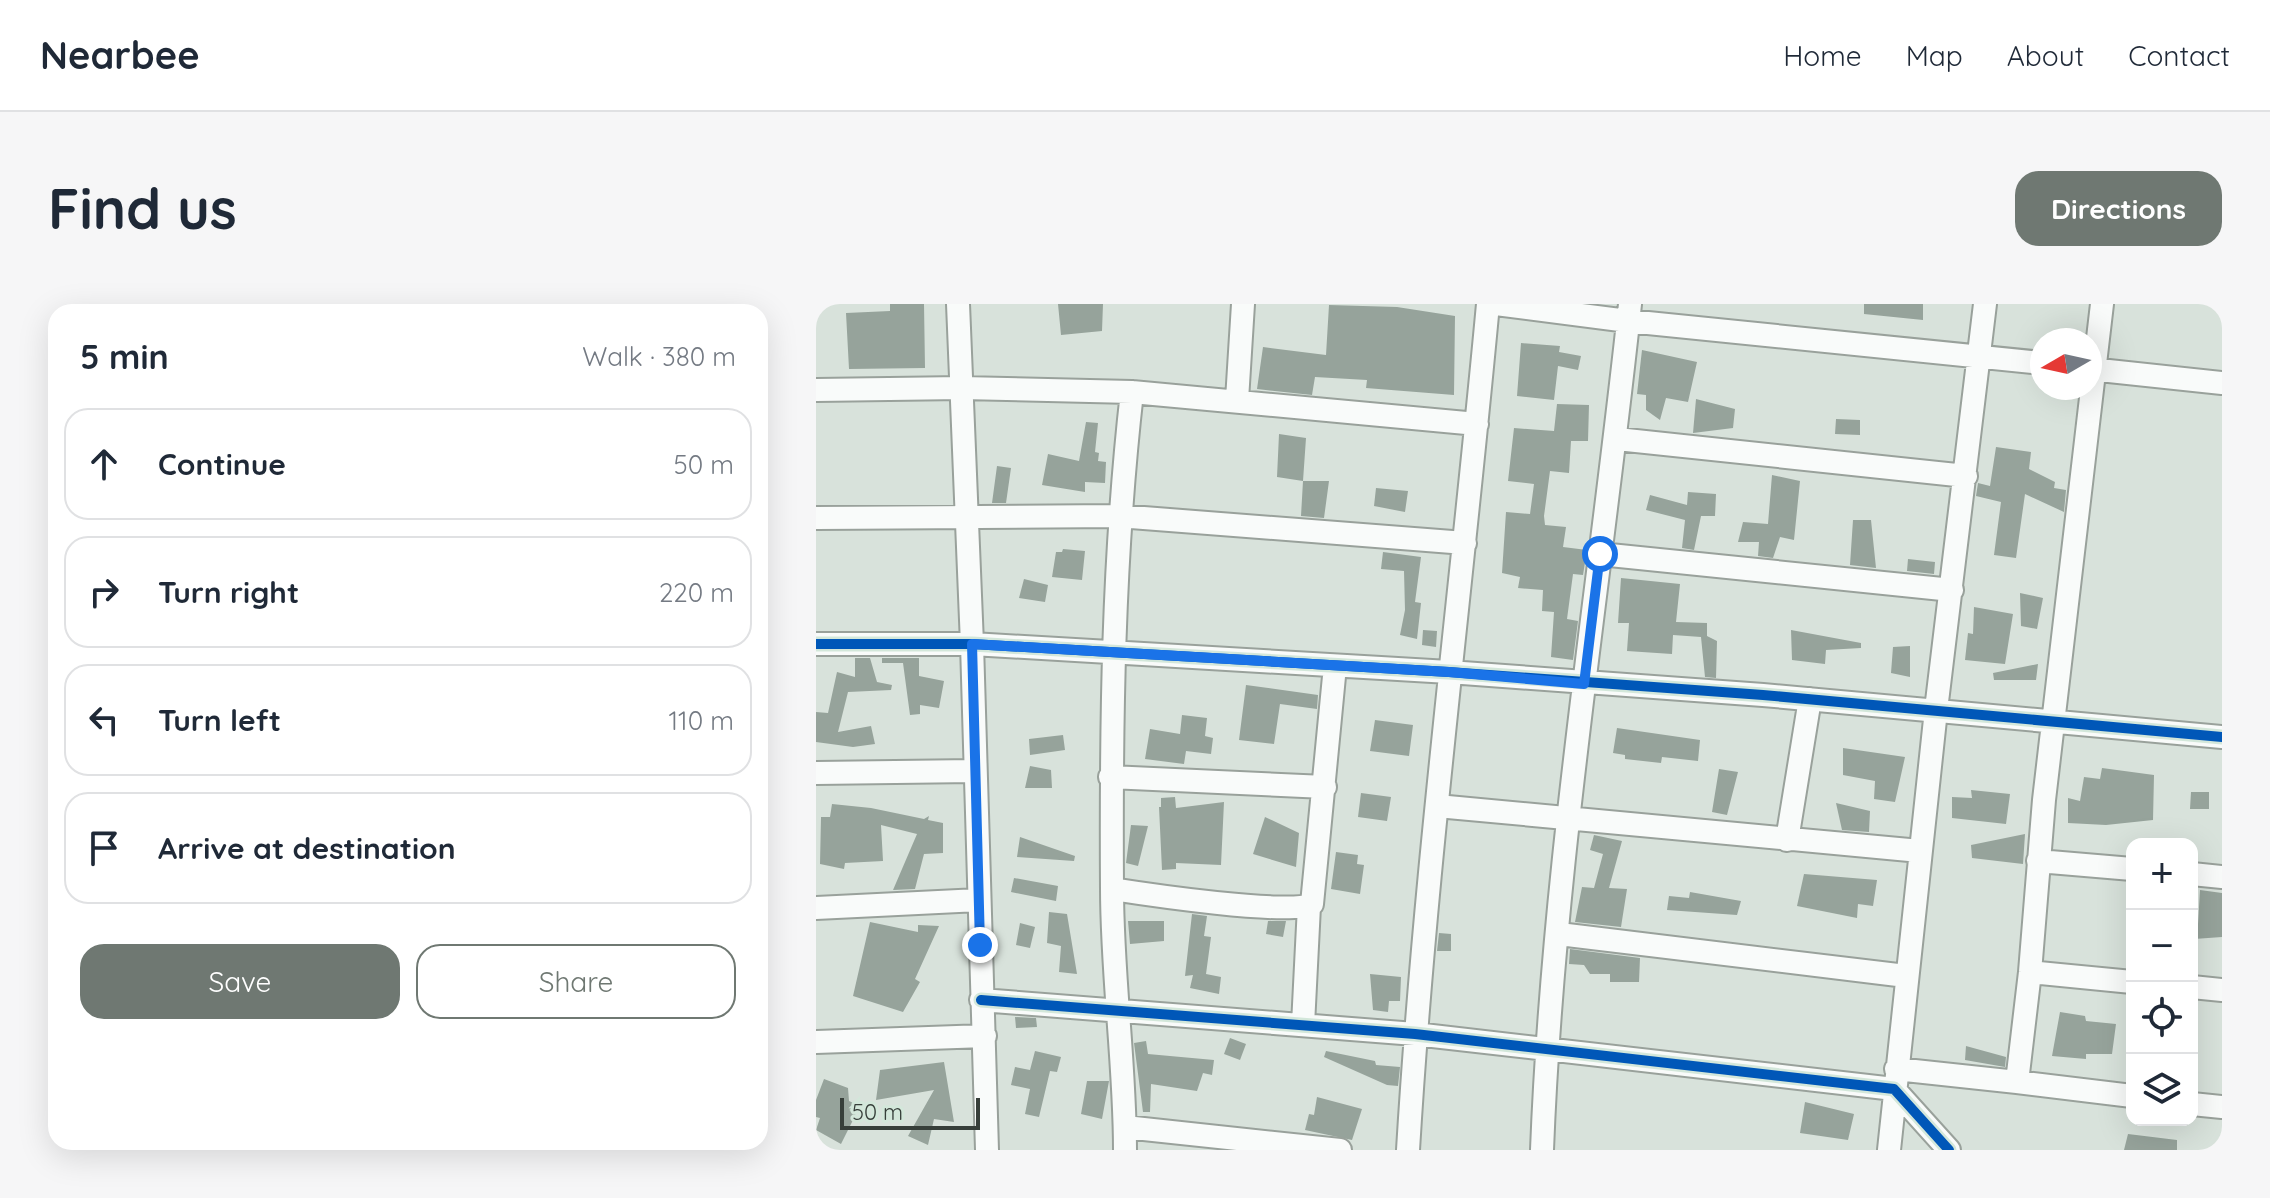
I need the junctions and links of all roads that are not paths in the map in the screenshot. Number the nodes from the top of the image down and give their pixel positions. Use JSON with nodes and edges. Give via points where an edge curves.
{"nodes":[{"id":1,"x":958,"y":304,"type":"edge"},
{"id":2,"x":1243,"y":304,"type":"edge"},
{"id":3,"x":1488,"y":304,"type":"edge"},
{"id":4,"x":1496,"y":304,"type":"edge"},
{"id":5,"x":1985,"y":304,"type":"edge"},
{"id":6,"x":2102,"y":304,"type":"edge"},
{"id":7,"x":1629,"y":313,"type":"edge"},
{"id":8,"x":2099,"y":328,"type":"edge"},
{"id":9,"x":1980,"y":356,"type":"junction"},
{"id":10,"x":2030,"y":362,"type":"edge"},
{"id":11,"x":2102,"y":370,"type":"edge"},
{"id":12,"x":2222,"y":383,"type":"edge"},
{"id":13,"x":962,"y":388,"type":"junction"},
{"id":14,"x":816,"y":390,"type":"edge"},
{"id":15,"x":1132,"y":392,"type":"junction"},
{"id":16,"x":1237,"y":400,"type":"junction"},
{"id":17,"x":2090,"y":400,"type":"edge"},
{"id":18,"x":1477,"y":424,"type":"junction"},
{"id":19,"x":1617,"y":439,"type":"junction"},
{"id":20,"x":1966,"y":476,"type":"junction"},
{"id":21,"x":966,"y":515,"type":"junction"},
{"id":22,"x":1118,"y":516,"type":"junction"},
{"id":23,"x":816,"y":518,"type":"edge"},
{"id":24,"x":1465,"y":543,"type":"junction"},
{"id":25,"x":1600,"y":554,"type":"junction"},
{"id":26,"x":1952,"y":590,"type":"junction"},
{"id":27,"x":816,"y":644,"type":"edge"},
{"id":28,"x":972,"y":644,"type":"junction"},
{"id":29,"x":1111,"y":654,"type":"junction"},
{"id":30,"x":1335,"y":666,"type":"junction"},
{"id":31,"x":1449,"y":672,"type":"junction"},
{"id":32,"x":1584,"y":684,"type":"junction"},
{"id":33,"x":1810,"y":699,"type":"junction"},
{"id":34,"x":1936,"y":710,"type":"junction"},
{"id":35,"x":2055,"y":721,"type":"junction"},
{"id":36,"x":2222,"y":737,"type":"edge"},
{"id":37,"x":974,"y":771,"type":"junction"},
{"id":38,"x":816,"y":773,"type":"edge"},
{"id":39,"x":1110,"y":777,"type":"junction"},
{"id":40,"x":1325,"y":787,"type":"junction"},
{"id":41,"x":1437,"y":806,"type":"junction"},
{"id":42,"x":1567,"y":819,"type":"junction"},
{"id":43,"x":1787,"y":840,"type":"junction"},
{"id":44,"x":1920,"y":851,"type":"junction"},
{"id":45,"x":2038,"y":861,"type":"junction"},
{"id":46,"x":2126,"y":868,"type":"edge"},
{"id":47,"x":2198,"y":875,"type":"edge"},
{"id":48,"x":2222,"y":877,"type":"edge"},
{"id":49,"x":1112,"y":889,"type":"junction"},
{"id":50,"x":979,"y":900,"type":"junction"},
{"id":51,"x":1309,"y":906,"type":"junction"},
{"id":52,"x":816,"y":908,"type":"edge"},
{"id":53,"x":1559,"y":934,"type":"junction"},
{"id":54,"x":2030,"y":972,"type":"junction"},
{"id":55,"x":1906,"y":976,"type":"junction"},
{"id":56,"x":2126,"y":981,"type":"edge"},
{"id":57,"x":2198,"y":988,"type":"edge"},
{"id":58,"x":2222,"y":990,"type":"edge"},
{"id":59,"x":981,"y":1000,"type":"junction"},
{"id":60,"x":1117,"y":1009,"type":"junction"},
{"id":61,"x":1303,"y":1025,"type":"junction"},
{"id":62,"x":1415,"y":1034,"type":"junction"},
{"id":63,"x":985,"y":1036,"type":"junction"},
{"id":64,"x":816,"y":1042,"type":"edge"},
{"id":65,"x":1546,"y":1048,"type":"junction"},
{"id":66,"x":1895,"y":1079,"type":"junction"},
{"id":67,"x":2017,"y":1082,"type":"junction"},
{"id":68,"x":2126,"y":1095,"type":"edge"},
{"id":69,"x":2198,"y":1105,"type":"edge"},
{"id":70,"x":2222,"y":1107,"type":"edge"},
{"id":71,"x":1125,"y":1139,"type":"edge"},
{"id":72,"x":1297,"y":1148,"type":"edge"},
{"id":73,"x":987,"y":1150,"type":"edge"},
{"id":74,"x":1340,"y":1150,"type":"edge"},
{"id":75,"x":1408,"y":1150,"type":"edge"},
{"id":76,"x":1542,"y":1150,"type":"edge"},
{"id":77,"x":1889,"y":1150,"type":"edge"},
{"id":78,"x":1949,"y":1150,"type":"edge"}],
"edges":[{"from":1,"to":13,"type":"street"},
{"from":2,"to":16,"type":"street"},
{"from":3,"to":18,"type":"street"},
{"from":4,"to":7,"type":"street"},
{"from":5,"to":9,"type":"street"},
{"from":6,"to":8,"type":"street"},
{"from":7,"to":9,"type":"street"},
{"from":7,"to":19,"type":"street"},
{"from":9,"to":10,"type":"street"},
{"from":9,"to":20,"type":"street"},
{"from":11,"to":12,"type":"street"},
{"from":13,"to":14,"type":"street"},
{"from":13,"to":15,"type":"street"},
{"from":13,"to":21,"type":"street"},
{"from":15,"to":16,"type":"street"},
{"from":15,"to":22,"type":"street"},
{"from":16,"to":18,"type":"street"},
{"from":17,"to":35,"type":"street"},
{"from":18,"to":24,"type":"street"},
{"from":19,"to":20,"type":"street"},
{"from":19,"to":25,"type":"street"},
{"from":20,"to":26,"type":"street"},
{"from":21,"to":22,"type":"street"},
{"from":21,"to":23,"type":"street"},
{"from":21,"to":28,"type":"street"},
{"from":22,"to":24,"type":"street"},
{"from":22,"to":29,"type":"street"},
{"from":24,"to":31,"type":"street"},
{"from":25,"to":26,"type":"street"},
{"from":25,"to":32,"type":"street"},
{"from":26,"to":34,"type":"street"},
{"from":27,"to":28,"type":"street"},
{"from":28,"to":29,"type":"street"},
{"from":28,"to":37,"type":"street"},
{"from":29,"to":30,"type":"street"},
{"from":29,"to":39,"type":"street"},
{"from":30,"to":31,"type":"street"},
{"from":30,"to":40,"type":"street"},
{"from":31,"to":32,"type":"street"},
{"from":31,"to":41,"type":"street"},
{"from":32,"to":33,"type":"street"},
{"from":32,"to":42,"type":"street"},
{"from":33,"to":34,"type":"street"},
{"from":33,"to":43,"type":"street"},
{"from":34,"to":35,"type":"street"},
{"from":34,"to":44,"type":"street"},
{"from":35,"to":36,"type":"street"},
{"from":35,"to":45,"type":"street"},
{"from":37,"to":38,"type":"street"},
{"from":37,"to":50,"type":"street"},
{"from":39,"to":40,"type":"street"},
{"from":39,"to":49,"type":"street"},
{"from":40,"to":51,"type":"street"},
{"from":41,"to":42,"type":"street"},
{"from":41,"to":62,"type":"street"},
{"from":42,"to":43,"type":"street"},
{"from":42,"to":53,"type":"street"},
{"from":43,"to":44,"type":"street"},
{"from":44,"to":55,"type":"street"},
{"from":45,"to":46,"type":"street"},
{"from":45,"to":54,"type":"street"},
{"from":47,"to":48,"type":"street"},
{"from":49,"to":51,"type":"street","via":[[1181,899]]},
{"from":49,"to":60,"type":"street"},
{"from":50,"to":52,"type":"street"},
{"from":50,"to":59,"type":"street"},
{"from":51,"to":61,"type":"street"},
{"from":53,"to":55,"type":"street"},
{"from":53,"to":65,"type":"street"},
{"from":54,"to":56,"type":"street"},
{"from":54,"to":67,"type":"street"},
{"from":55,"to":66,"type":"street"},
{"from":57,"to":58,"type":"street"},
{"from":59,"to":60,"type":"street"},
{"from":59,"to":63,"type":"street"},
{"from":60,"to":61,"type":"street"},
{"from":60,"to":71,"type":"street"},
{"from":61,"to":62,"type":"street"},
{"from":62,"to":65,"type":"street"},
{"from":62,"to":75,"type":"street"},
{"from":63,"to":64,"type":"street"},
{"from":63,"to":73,"type":"street"},
{"from":65,"to":66,"type":"street"},
{"from":65,"to":76,"type":"street"},
{"from":66,"to":67,"type":"street"},
{"from":66,"to":77,"type":"street"},
{"from":66,"to":78,"type":"street"},
{"from":67,"to":68,"type":"street"},
{"from":69,"to":70,"type":"street"},
{"from":71,"to":72,"type":"street"},
{"from":72,"to":74,"type":"street"}]}
